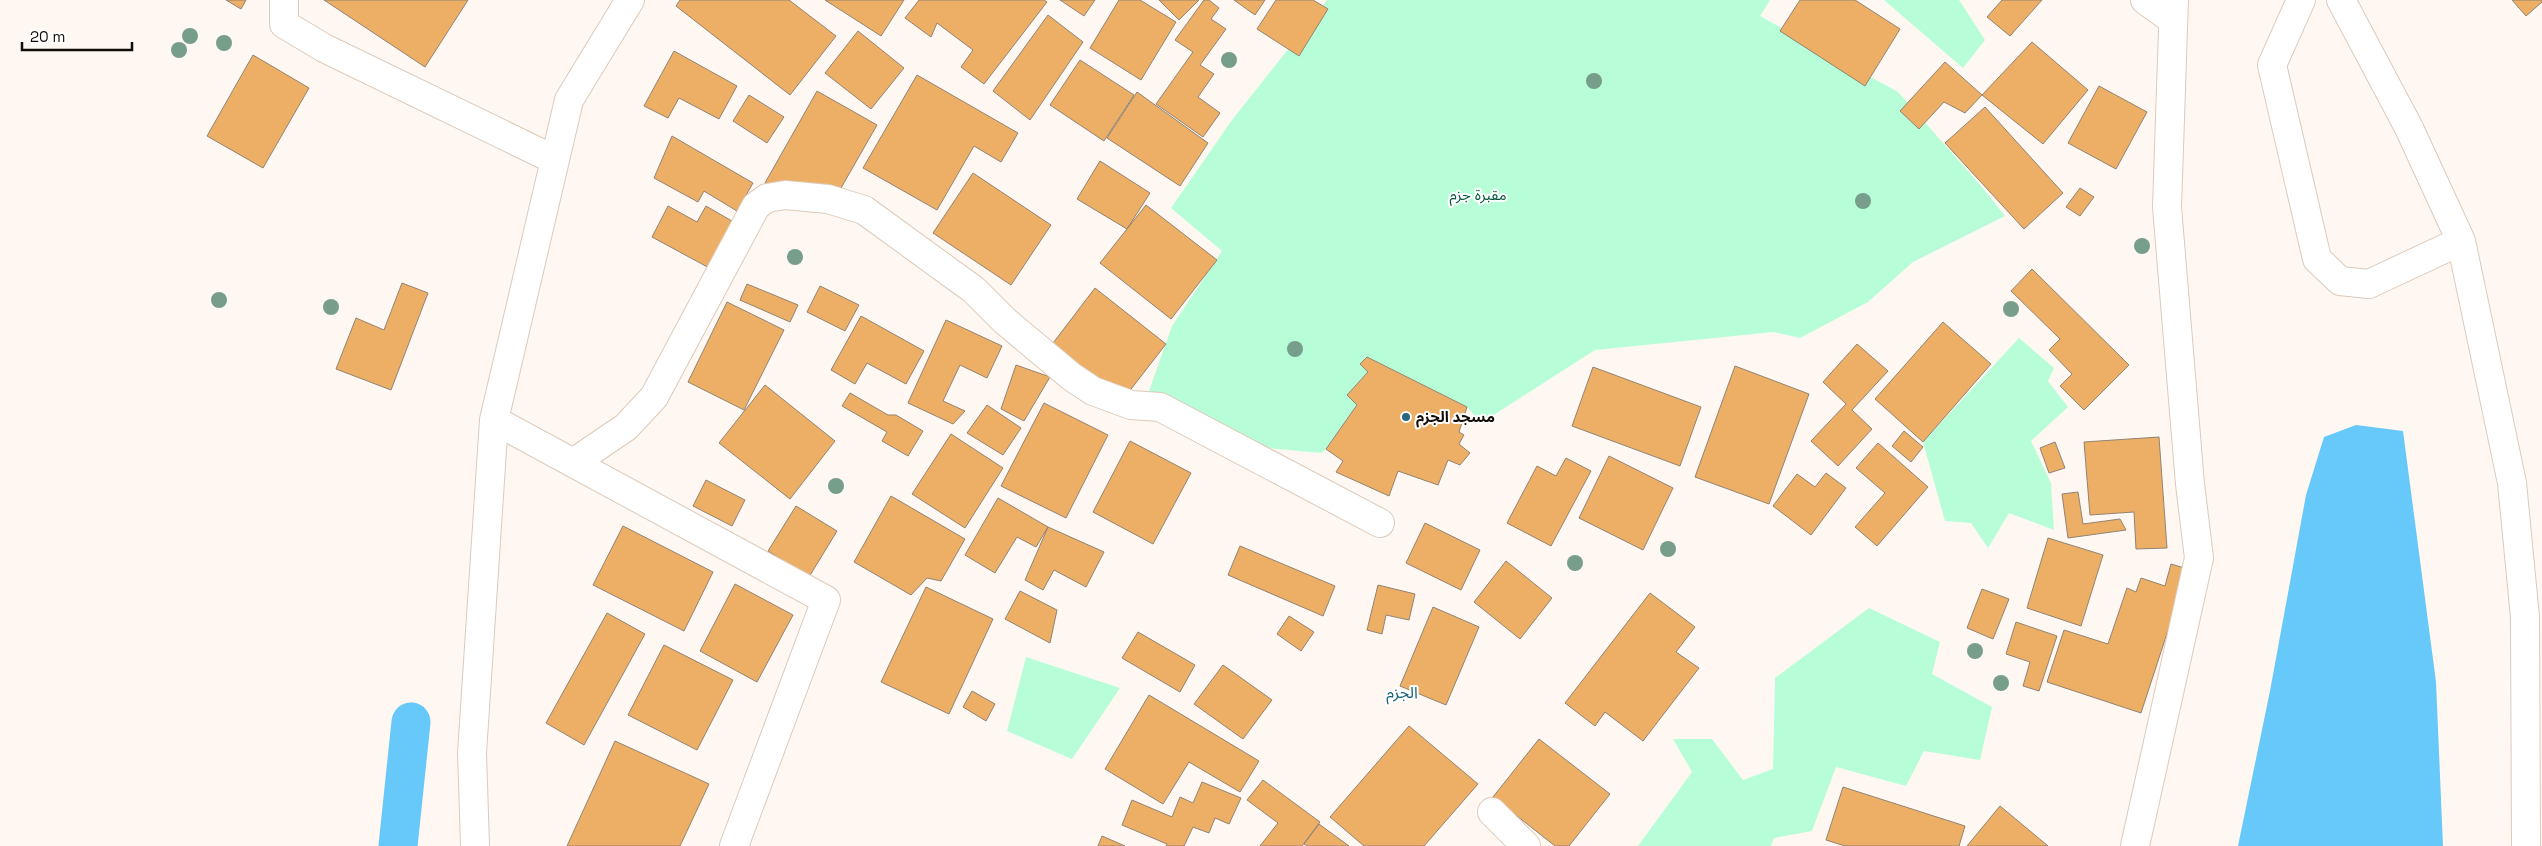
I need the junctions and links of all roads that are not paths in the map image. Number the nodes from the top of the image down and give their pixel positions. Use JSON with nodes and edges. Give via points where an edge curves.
{"nodes":[{"id":1,"x":284,"y":0,"type":"edge"},
{"id":2,"x":630,"y":0,"type":"edge"},
{"id":3,"x":2145,"y":0,"type":"edge"},
{"id":4,"x":2301,"y":0,"type":"edge"},
{"id":5,"x":2341,"y":0,"type":"edge"},
{"id":6,"x":2173,"y":10,"type":"edge"},
{"id":7,"x":555,"y":160,"type":"junction"},
{"id":8,"x":2461,"y":241,"type":"junction"},
{"id":9,"x":494,"y":420,"type":"junction"},
{"id":10,"x":574,"y":463,"type":"junction"},
{"id":11,"x":1380,"y":523,"type":"dead end"},
{"id":12,"x":2533,"y":610,"type":"edge"},
{"id":13,"x":1492,"y":812,"type":"dead end"},
{"id":14,"x":475,"y":846,"type":"edge"},
{"id":15,"x":734,"y":846,"type":"edge"},
{"id":16,"x":1526,"y":846,"type":"edge"},
{"id":17,"x":2135,"y":846,"type":"edge"},
{"id":18,"x":2526,"y":846,"type":"edge"}],
"edges":[{"from":1,"to":7,"type":"street","via":[[284,24],[324,48]]},
{"from":2,"to":7,"type":"street","via":[[569,100]]},
{"from":3,"to":6,"type":"street"},
{"from":4,"to":8,"type":"street","via":[[2272,66],[2317,259],[2340,281],[2369,284]]},
{"from":5,"to":8,"type":"street","via":[[2409,128]]},
{"from":6,"to":17,"type":"street","via":[[2167,208],[2199,558]]},
{"from":7,"to":9,"type":"street"},
{"from":8,"to":12,"type":"street","via":[[2512,483]]},
{"from":9,"to":10,"type":"street"},
{"from":9,"to":14,"type":"street","via":[[472,753]]},
{"from":10,"to":11,"type":"street","via":[[626,427],[654,397],[756,206],[767,198],[785,194],[828,200],[864,210],[974,290],[1020,334],[1093,391],[1131,405],[1160,407]]},
{"from":10,"to":15,"type":"street","via":[[826,600]]},
{"from":12,"to":18,"type":"street"},
{"from":13,"to":16,"type":"street"}]}
